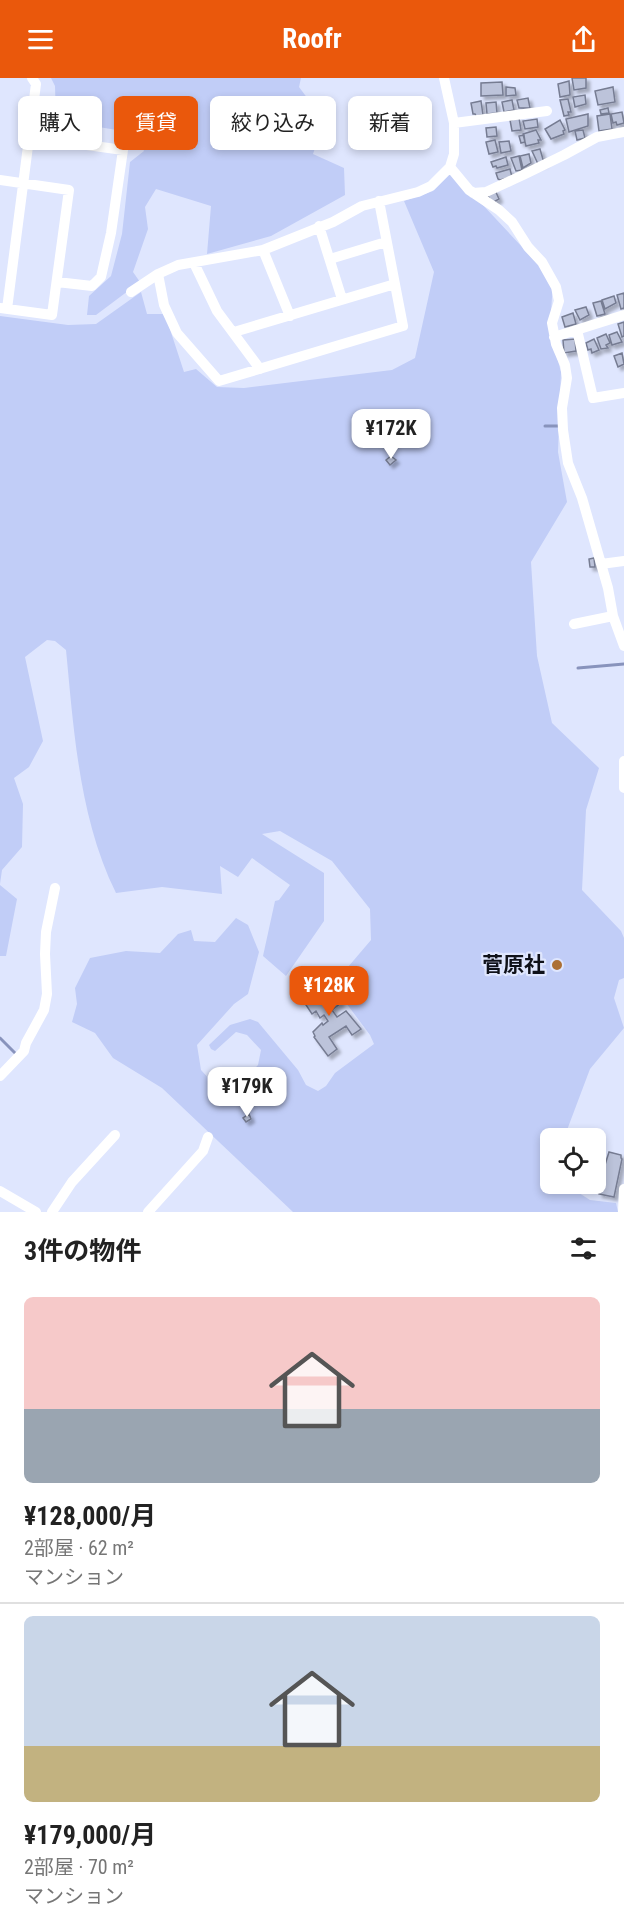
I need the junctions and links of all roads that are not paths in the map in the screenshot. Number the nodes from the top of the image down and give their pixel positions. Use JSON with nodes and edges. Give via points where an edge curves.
{"nodes":[{"id":1,"x":32,"y":78,"type":"edge"},
{"id":2,"x":444,"y":78,"type":"edge"},
{"id":3,"x":34,"y":96,"type":"edge"},
{"id":4,"x":547,"y":111,"type":"dead end"},
{"id":5,"x":454,"y":123,"type":"junction"},
{"id":6,"x":624,"y":132,"type":"edge"},
{"id":7,"x":102,"y":147,"type":"edge"},
{"id":8,"x":27,"y":150,"type":"edge"},
{"id":9,"x":450,"y":167,"type":"junction"},
{"id":10,"x":0,"y":180,"type":"edge"},
{"id":11,"x":23,"y":183,"type":"junction"},
{"id":12,"x":473,"y":193,"type":"junction"},
{"id":13,"x":379,"y":201,"type":"junction"},
{"id":14,"x":319,"y":226,"type":"junction"},
{"id":15,"x":386,"y":242,"type":"junction"},
{"id":16,"x":263,"y":250,"type":"junction"},
{"id":17,"x":330,"y":259,"type":"junction"},
{"id":18,"x":194,"y":262,"type":"junction"},
{"id":19,"x":158,"y":274,"type":"junction"},
{"id":20,"x":57,"y":282,"type":"junction"},
{"id":21,"x":395,"y":284,"type":"junction"},
{"id":22,"x":131,"y":292,"type":"dead end"},
{"id":23,"x":342,"y":299,"type":"junction"},
{"id":24,"x":3,"y":308,"type":"edge"},
{"id":25,"x":624,"y":315,"type":"edge"},
{"id":26,"x":290,"y":316,"type":"junction"},
{"id":27,"x":577,"y":330,"type":"junction"},
{"id":28,"x":234,"y":332,"type":"junction"},
{"id":29,"x":554,"y":337,"type":"junction"},
{"id":30,"x":260,"y":369,"type":"junction"},
{"id":31,"x":624,"y":393,"type":"edge"},
{"id":32,"x":624,"y":561,"type":"edge"},
{"id":33,"x":601,"y":564,"type":"junction"},
{"id":34,"x":613,"y":615,"type":"junction"},
{"id":35,"x":574,"y":624,"type":"dead end"},
{"id":36,"x":624,"y":646,"type":"edge"},
{"id":37,"x":624,"y":761,"type":"edge"},
{"id":38,"x":624,"y":788,"type":"edge"},
{"id":39,"x":55,"y":888,"type":"dead end"},
{"id":40,"x":0,"y":1076,"type":"edge"},
{"id":41,"x":115,"y":1135,"type":"dead end"},
{"id":42,"x":208,"y":1137,"type":"dead end"},
{"id":43,"x":624,"y":1190,"type":"edge"},
{"id":44,"x":0,"y":1191,"type":"edge"},
{"id":45,"x":36,"y":1212,"type":"edge"},
{"id":46,"x":52,"y":1212,"type":"edge"},
{"id":47,"x":148,"y":1212,"type":"edge"},
{"id":48,"x":623,"y":1212,"type":"edge"}],
"edges":[{"from":1,"to":3,"type":"street","via":[[36,84]]},
{"from":2,"to":5,"type":"street"},
{"from":4,"to":5,"type":"street"},
{"from":5,"to":9,"type":"street"},
{"from":6,"to":12,"type":"street","via":[[597,137],[486,192]]},
{"from":7,"to":20,"type":"street","via":[[123,150],[101,277],[92,286]]},
{"from":8,"to":11,"type":"street"},
{"from":9,"to":12,"type":"street"},
{"from":9,"to":13,"type":"street","via":[[431,186]]},
{"from":10,"to":11,"type":"street"},
{"from":11,"to":20,"type":"street","via":[[69,190]]},
{"from":11,"to":24,"type":"street"},
{"from":12,"to":29,"type":"street","via":[[512,222],[551,275],[559,301],[552,323]]},
{"from":13,"to":14,"type":"street"},
{"from":13,"to":15,"type":"street"},
{"from":14,"to":16,"type":"street"},
{"from":14,"to":17,"type":"street"},
{"from":15,"to":17,"type":"street"},
{"from":15,"to":21,"type":"street"},
{"from":16,"to":18,"type":"street"},
{"from":16,"to":26,"type":"street"},
{"from":17,"to":23,"type":"street"},
{"from":18,"to":19,"type":"street"},
{"from":18,"to":28,"type":"street","via":[[217,311]]},
{"from":19,"to":22,"type":"street"},
{"from":19,"to":30,"type":"street","via":[[164,305],[177,333],[219,381]]},
{"from":20,"to":24,"type":"street","via":[[52,315]]},
{"from":21,"to":23,"type":"street"},
{"from":21,"to":30,"type":"street","via":[[403,326]]},
{"from":23,"to":26,"type":"street"},
{"from":25,"to":27,"type":"street"},
{"from":26,"to":28,"type":"street"},
{"from":27,"to":29,"type":"street"},
{"from":27,"to":31,"type":"street","via":[[593,399]]},
{"from":28,"to":30,"type":"street"},
{"from":29,"to":33,"type":"street","via":[[566,365],[562,430],[568,463]]},
{"from":32,"to":33,"type":"street"},
{"from":33,"to":34,"type":"street"},
{"from":34,"to":35,"type":"street"},
{"from":34,"to":36,"type":"street"},
{"from":37,"to":38,"type":"street"},
{"from":39,"to":40,"type":"street","via":[[46,932],[44,1010],[24,1051]]},
{"from":41,"to":46,"type":"street","via":[[72,1182]]},
{"from":42,"to":47,"type":"street","via":[[202,1151]]},
{"from":43,"to":48,"type":"street"},
{"from":44,"to":45,"type":"street"}]}
